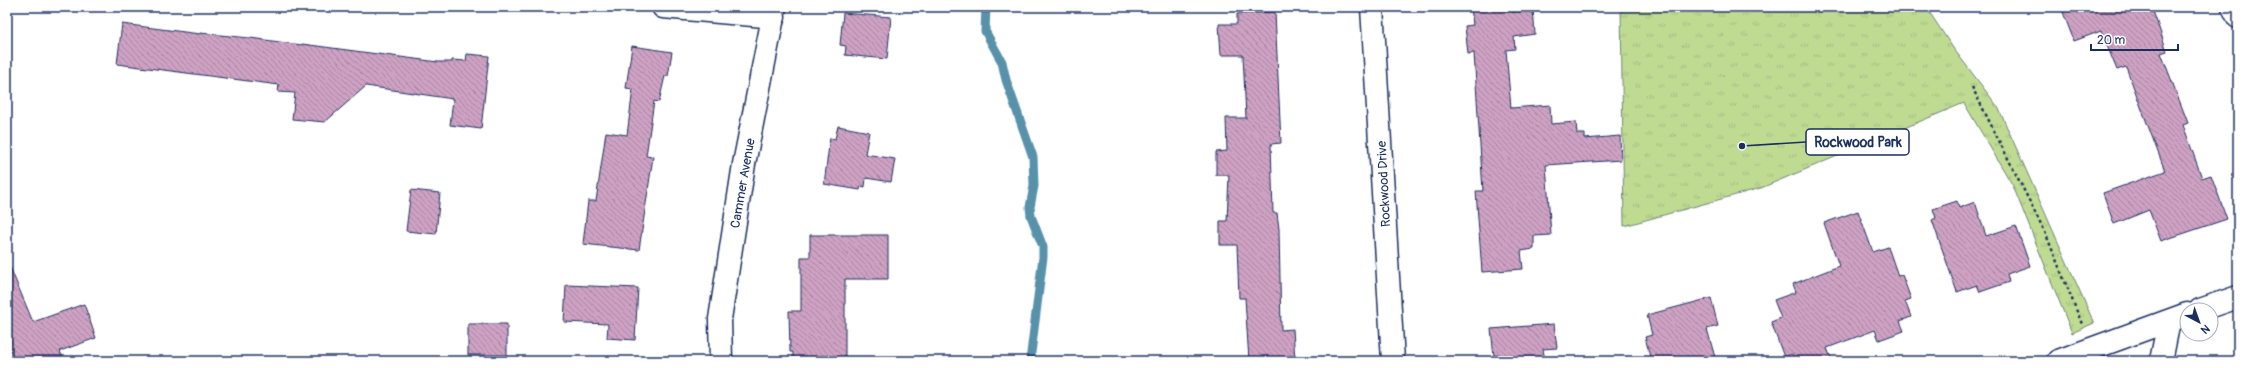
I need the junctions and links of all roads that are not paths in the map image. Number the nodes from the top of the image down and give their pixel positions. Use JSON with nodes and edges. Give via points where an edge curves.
{"nodes":[{"id":1,"x":663,"y":7,"type":"edge"},
{"id":2,"x":1372,"y":7,"type":"edge"},
{"id":3,"x":2233,"y":7,"type":"edge"},
{"id":4,"x":775,"y":12,"type":"edge"},
{"id":5,"x":2238,"y":17,"type":"edge"},
{"id":6,"x":2238,"y":297,"type":"edge"},
{"id":7,"x":2219,"y":304,"type":"edge"},
{"id":8,"x":2178,"y":318,"type":"edge"},
{"id":9,"x":721,"y":361,"type":"edge"},
{"id":10,"x":1393,"y":361,"type":"edge"},
{"id":11,"x":2058,"y":361,"type":"edge"},
{"id":12,"x":2161,"y":361,"type":"edge"}],
"edges":[{"from":1,"to":4,"type":"street"},
{"from":2,"to":10,"type":"street","name":"Rockwood Drive"},
{"from":3,"to":5,"type":"street"},
{"from":4,"to":9,"type":"street","name":"Cammer Avenue","via":[[744,164],[720,319]]},
{"from":6,"to":7,"type":"street"},
{"from":8,"to":11,"type":"street"},
{"from":8,"to":12,"type":"street"}]}
